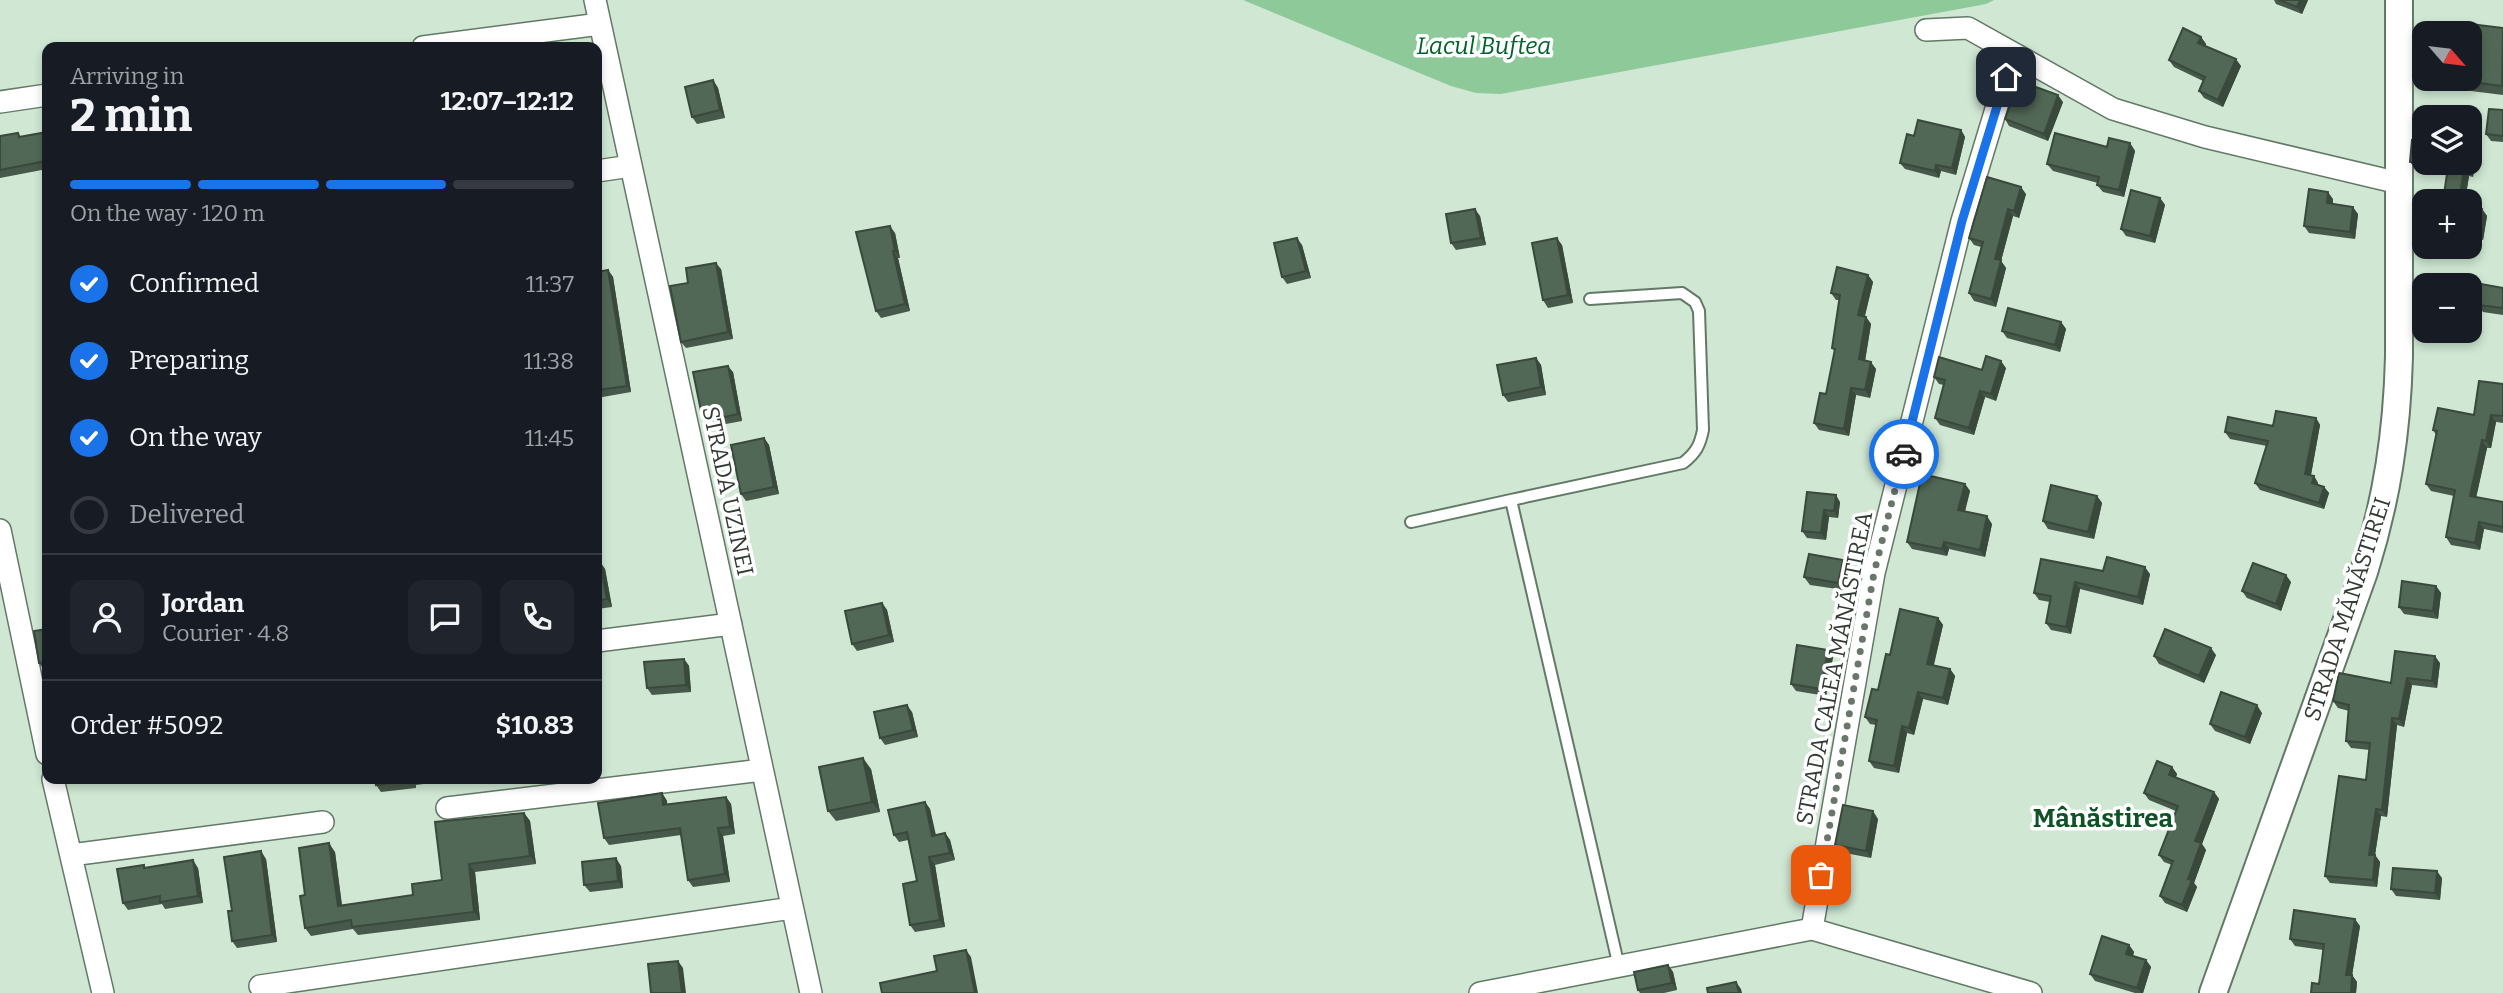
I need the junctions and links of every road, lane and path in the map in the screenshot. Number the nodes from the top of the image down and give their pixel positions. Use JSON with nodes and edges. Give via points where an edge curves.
{"nodes":[{"id":1,"x":595,"y":0,"type":"edge"},
{"id":2,"x":2399,"y":0,"type":"edge"},
{"id":3,"x":600,"y":24,"type":"junction"},
{"id":4,"x":1926,"y":30,"type":"dead end"},
{"id":5,"x":461,"y":42,"type":"edge"},
{"id":6,"x":2013,"y":53,"type":"junction"},
{"id":7,"x":42,"y":97,"type":"edge"},
{"id":8,"x":0,"y":102,"type":"edge"},
{"id":9,"x":631,"y":166,"type":"junction"},
{"id":10,"x":602,"y":170,"type":"edge"},
{"id":11,"x":2399,"y":183,"type":"junction"},
{"id":12,"x":1590,"y":299,"type":"dead end"},
{"id":13,"x":1511,"y":500,"type":"junction"},
{"id":14,"x":1411,"y":522,"type":"dead end"},
{"id":15,"x":0,"y":530,"type":"edge"},
{"id":16,"x":730,"y":624,"type":"junction"},
{"id":17,"x":602,"y":639,"type":"edge"},
{"id":18,"x":42,"y":708,"type":"edge"},
{"id":19,"x":762,"y":770,"type":"junction"},
{"id":20,"x":54,"y":784,"type":"edge"},
{"id":21,"x":447,"y":808,"type":"dead end"},
{"id":22,"x":323,"y":822,"type":"dead end"},
{"id":23,"x":71,"y":855,"type":"junction"},
{"id":24,"x":792,"y":908,"type":"junction"},
{"id":25,"x":1812,"y":929,"type":"junction"},
{"id":26,"x":1619,"y":967,"type":"junction"},
{"id":27,"x":260,"y":986,"type":"dead end"},
{"id":28,"x":103,"y":993,"type":"edge"},
{"id":29,"x":811,"y":993,"type":"edge"},
{"id":30,"x":1480,"y":993,"type":"edge"},
{"id":31,"x":2031,"y":993,"type":"edge"},
{"id":32,"x":2213,"y":993,"type":"edge"}],
"edges":[{"from":1,"to":3,"type":"street","name":"STRADA UZINEI"},
{"from":2,"to":11,"type":"street","name":"STRADA MĂNĂSTIREI"},
{"from":3,"to":5,"type":"street"},
{"from":3,"to":9,"type":"street","name":"STRADA UZINEI"},
{"from":4,"to":6,"type":"street","via":[[1968,28]]},
{"from":6,"to":11,"type":"street","via":[[2113,109]]},
{"from":6,"to":25,"type":"street","name":"STRADA CALEA MĂNĂSTIREA","via":[[1962,221],[1874,573]]},
{"from":7,"to":8,"type":"street"},
{"from":9,"to":10,"type":"street"},
{"from":9,"to":16,"type":"street","name":"STRADA UZINEI"},
{"from":11,"to":32,"type":"street","name":"STRADA MĂNĂSTIREI","via":[[2398,413],[2380,522]]},
{"from":12,"to":13,"type":"lane","via":[[1671,292],[1695,302],[1699,311],[1700,444],[1683,463]]},
{"from":13,"to":14,"type":"lane"},
{"from":13,"to":26,"type":"lane"},
{"from":15,"to":18,"type":"street"},
{"from":16,"to":17,"type":"street"},
{"from":16,"to":19,"type":"street","name":"STRADA UZINEI"},
{"from":19,"to":21,"type":"street"},
{"from":19,"to":24,"type":"street","name":"STRADA UZINEI"},
{"from":20,"to":23,"type":"street"},
{"from":22,"to":23,"type":"street"},
{"from":23,"to":28,"type":"street"},
{"from":24,"to":27,"type":"street"},
{"from":24,"to":29,"type":"street","name":"STRADA UZINEI"},
{"from":25,"to":26,"type":"street"},
{"from":25,"to":31,"type":"street"},
{"from":26,"to":30,"type":"street"}]}
